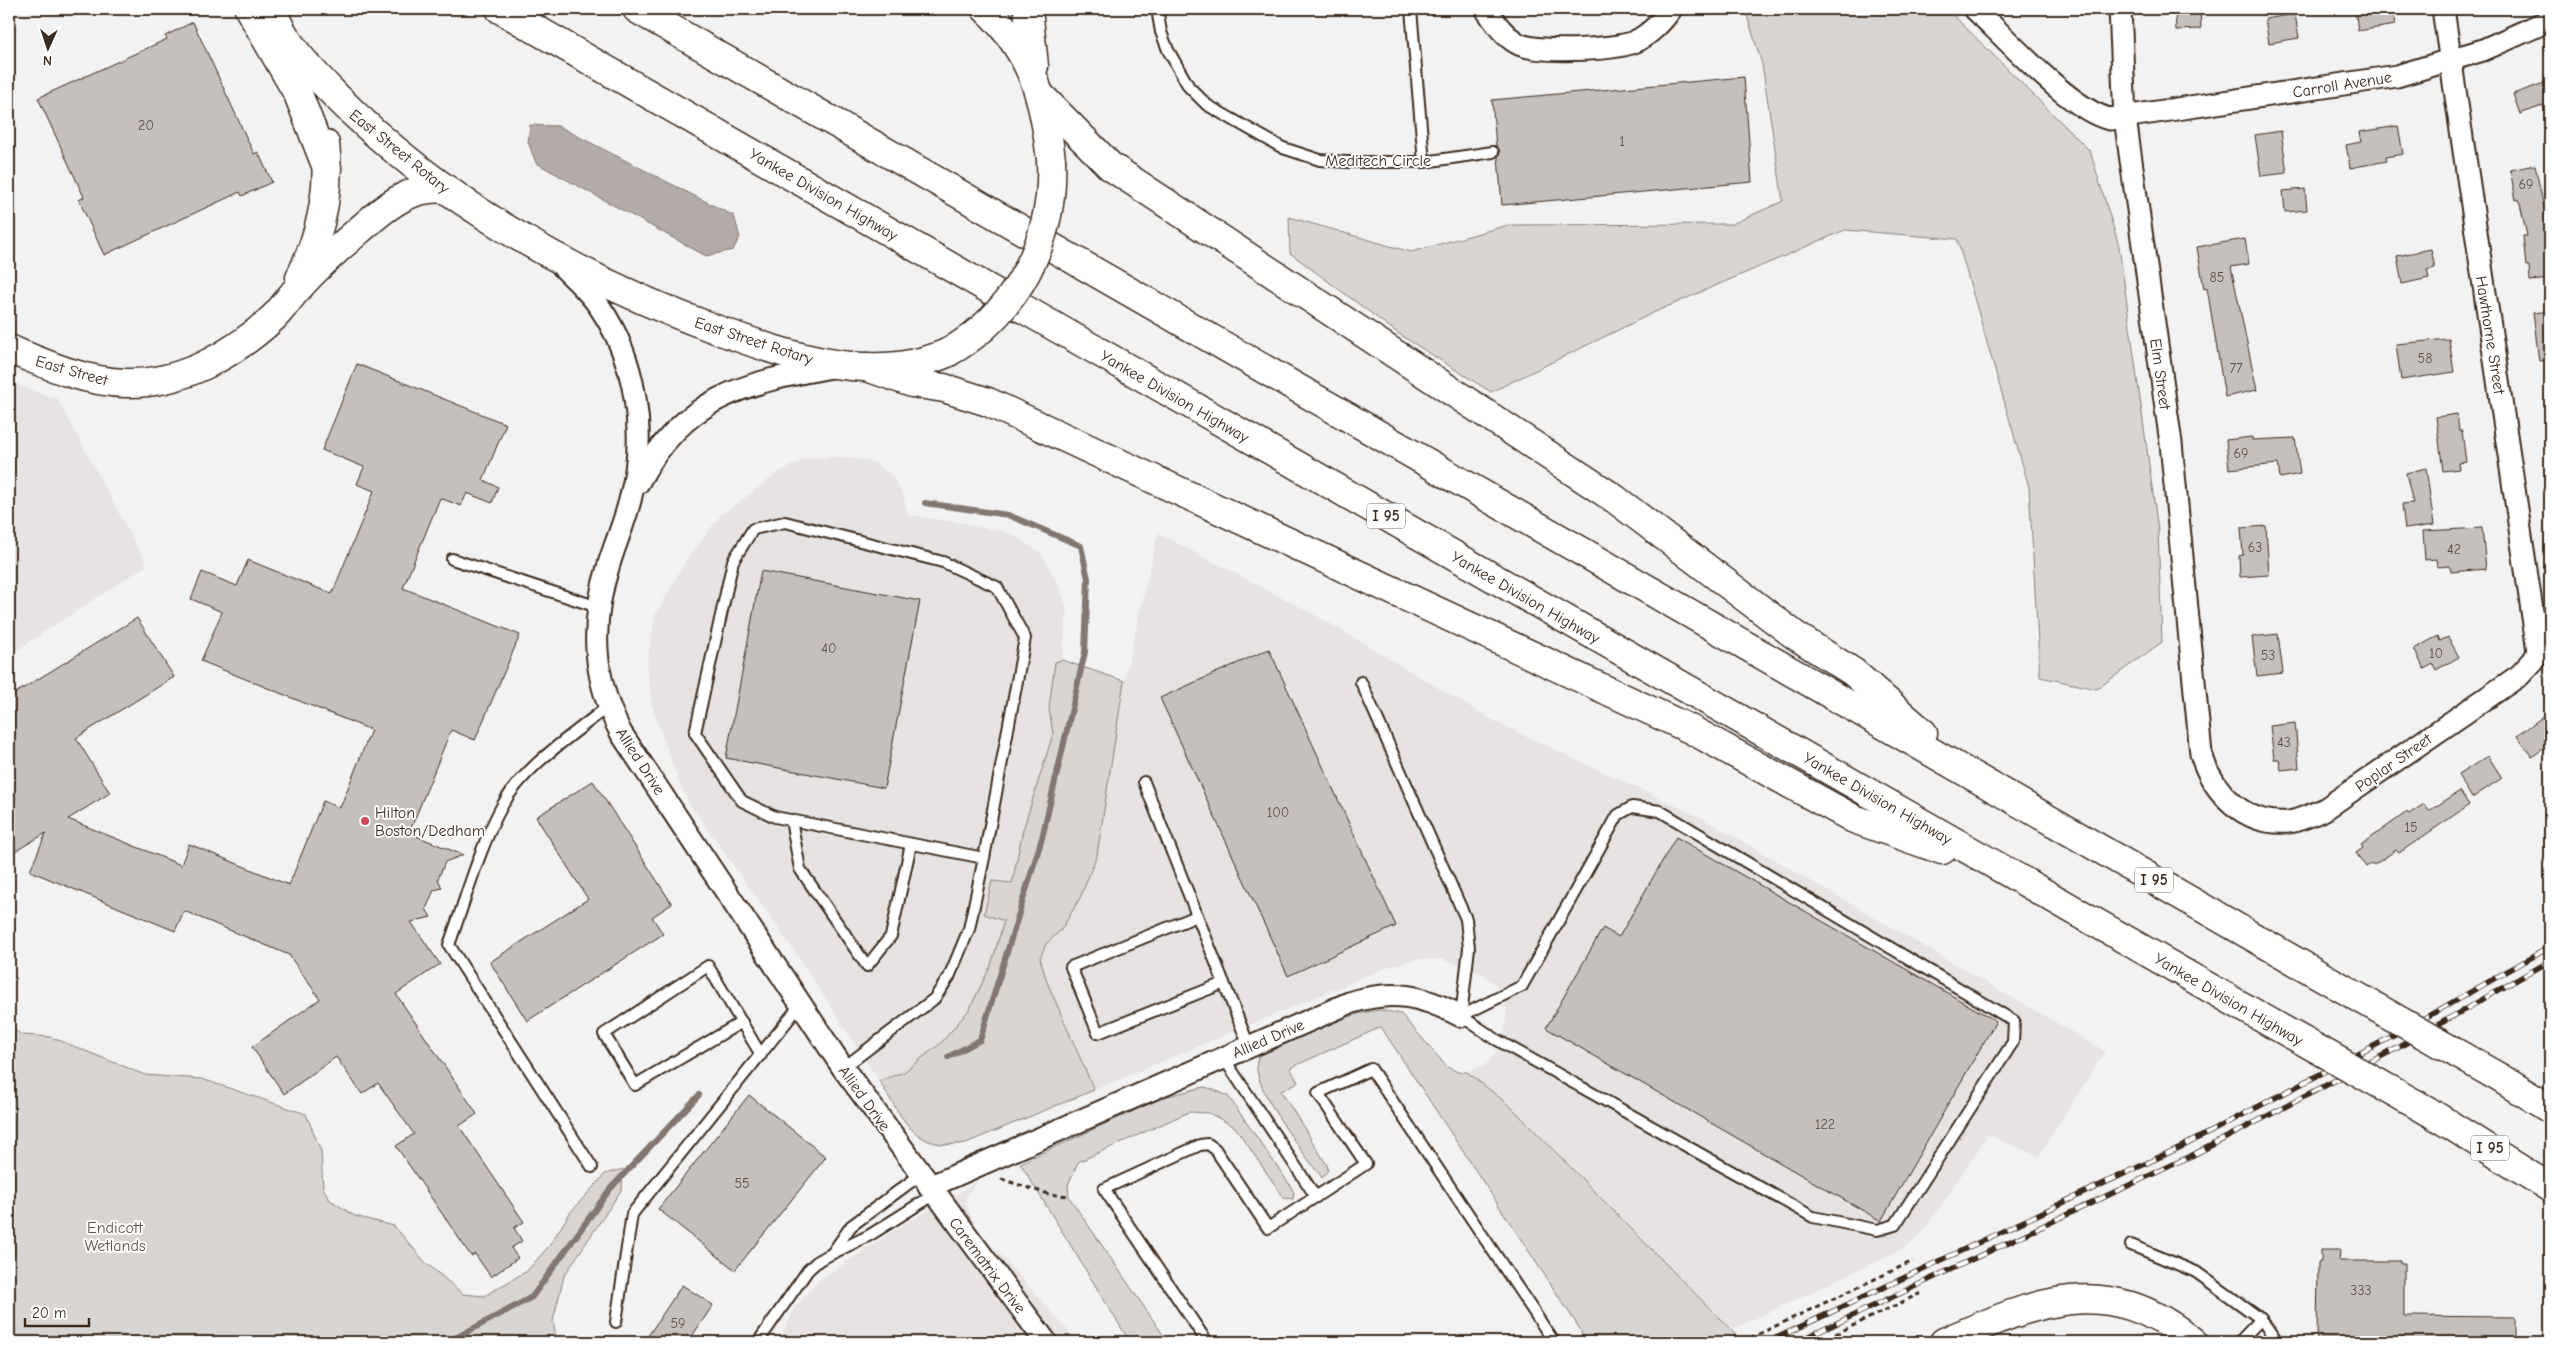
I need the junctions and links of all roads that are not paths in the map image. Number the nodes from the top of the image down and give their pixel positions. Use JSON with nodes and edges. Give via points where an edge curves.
{"nodes":[{"id":1,"x":249,"y":9,"type":"edge"},
{"id":2,"x":500,"y":9,"type":"edge"},
{"id":3,"x":636,"y":9,"type":"edge"},
{"id":4,"x":986,"y":9,"type":"edge"},
{"id":5,"x":1028,"y":9,"type":"edge"},
{"id":6,"x":1157,"y":9,"type":"edge"},
{"id":7,"x":1411,"y":9,"type":"edge"},
{"id":8,"x":1486,"y":9,"type":"edge"},
{"id":9,"x":1670,"y":9,"type":"edge"},
{"id":10,"x":1975,"y":9,"type":"edge"},
{"id":11,"x":2120,"y":9,"type":"edge"},
{"id":12,"x":2443,"y":9,"type":"edge"},
{"id":13,"x":275,"y":19,"type":"edge"},
{"id":14,"x":2550,"y":20,"type":"edge"},
{"id":15,"x":2450,"y":61,"type":"junction"},
{"id":16,"x":1038,"y":89,"type":"junction"},
{"id":17,"x":2125,"y":118,"type":"junction"},
{"id":18,"x":1493,"y":152,"type":"dead end"},
{"id":19,"x":1424,"y":162,"type":"junction"},
{"id":20,"x":327,"y":168,"type":"junction"},
{"id":21,"x":445,"y":189,"type":"junction"},
{"id":22,"x":525,"y":238,"type":"junction"},
{"id":23,"x":290,"y":298,"type":"junction"},
{"id":24,"x":9,"y":349,"type":"edge"},
{"id":25,"x":856,"y":366,"type":"junction"},
{"id":26,"x":631,"y":496,"type":"junction"},
{"id":27,"x":452,"y":559,"type":"dead end"},
{"id":28,"x":598,"y":607,"type":"junction"},
{"id":29,"x":2534,"y":660,"type":"joint"},
{"id":30,"x":1361,"y":682,"type":"dead end"},
{"id":31,"x":607,"y":707,"type":"junction"},
{"id":32,"x":1972,"y":774,"type":"junction"},
{"id":33,"x":1144,"y":782,"type":"dead end"},
{"id":34,"x":2238,"y":809,"type":"joint"},
{"id":35,"x":791,"y":820,"type":"junction"},
{"id":36,"x":911,"y":844,"type":"junction"},
{"id":37,"x":984,"y":858,"type":"junction"},
{"id":38,"x":2006,"y":872,"type":"junction"},
{"id":39,"x":1197,"y":916,"type":"junction"},
{"id":40,"x":1224,"y":983,"type":"junction"},
{"id":41,"x":801,"y":1004,"type":"junction"},
{"id":42,"x":1461,"y":1016,"type":"junction"},
{"id":43,"x":742,"y":1022,"type":"junction"},
{"id":44,"x":1249,"y":1046,"type":"junction"},
{"id":45,"x":761,"y":1055,"type":"junction"},
{"id":46,"x":1223,"y":1057,"type":"junction"},
{"id":47,"x":843,"y":1068,"type":"junction"},
{"id":48,"x":2500,"y":1078,"type":"junction"},
{"id":49,"x":2550,"y":1095,"type":"edge"},
{"id":50,"x":2550,"y":1108,"type":"edge"},
{"id":51,"x":592,"y":1167,"type":"dead end"},
{"id":52,"x":928,"y":1186,"type":"junction"},
{"id":53,"x":2550,"y":1188,"type":"edge"},
{"id":54,"x":1316,"y":1197,"type":"junction"},
{"id":55,"x":2131,"y":1245,"type":"dead end"},
{"id":56,"x":833,"y":1252,"type":"junction"},
{"id":57,"x":2261,"y":1319,"type":"junction"},
{"id":58,"x":616,"y":1322,"type":"dead end"},
{"id":59,"x":758,"y":1342,"type":"edge"},
{"id":60,"x":1046,"y":1342,"type":"edge"},
{"id":61,"x":1207,"y":1342,"type":"edge"},
{"id":62,"x":1554,"y":1342,"type":"edge"},
{"id":63,"x":1944,"y":1342,"type":"edge"},
{"id":64,"x":2193,"y":1342,"type":"edge"},
{"id":65,"x":2239,"y":1342,"type":"edge"},
{"id":66,"x":2277,"y":1342,"type":"edge"}],
"edges":[{"from":1,"to":20,"type":"main road","via":[[298,94]]},
{"from":2,"to":38,"type":"main road","name":"Yankee Division Highway","number":"I 95"},
{"from":3,"to":32,"type":"main road","number":"I 95"},
{"from":4,"to":16,"type":"main road","name":"East Street Rotary","via":[[1011,37]]},
{"from":5,"to":16,"type":"main road"},
{"from":6,"to":19,"type":"lane","name":"Meditech Circle","via":[[1168,50],[1190,86],[1207,105],[1283,148],[1320,160]]},
{"from":7,"to":19,"type":"lane"},
{"from":8,"to":9,"type":"street","via":[[1504,33],[1518,44],[1562,50],[1635,41],[1663,20]]},
{"from":10,"to":17,"type":"street","via":[[2084,108],[2097,116]]},
{"from":11,"to":17,"type":"street","name":"Elm Street"},
{"from":12,"to":15,"type":"street","name":"Hawthorne Street"},
{"from":13,"to":20,"type":"main road","name":"East Street","via":[[313,98],[324,137]]},
{"from":13,"to":21,"type":"main road","name":"East Street Rotary","via":[[316,76],[352,113]]},
{"from":14,"to":15,"type":"street","name":"Carroll Avenue"},
{"from":15,"to":17,"type":"street","name":"Carroll Avenue","via":[[2397,76]]},
{"from":15,"to":29,"type":"street","name":"Hawthorne Street","via":[[2538,638]]},
{"from":16,"to":25,"type":"main road","name":"East Street Rotary","bridge":true,"via":[[1051,160],[1048,221],[1030,267],[1010,298],[975,334],[947,353],[916,363]]},
{"from":16,"to":32,"type":"main road","via":[[1110,166],[1615,499],[1789,631],[1853,672]]},
{"from":17,"to":34,"type":"street","name":"Elm Street","via":[[2172,452],[2201,754],[2214,786]]},
{"from":18,"to":19,"type":"lane","name":"Meditech Circle"},
{"from":20,"to":23,"type":"main road","name":"East Street","via":[[325,198],[313,249]]},
{"from":21,"to":22,"type":"main road","name":"East Street Rotary"},
{"from":21,"to":23,"type":"main road","name":"East Street","via":[[425,188],[387,208],[324,261]]},
{"from":22,"to":25,"type":"main road","name":"East Street Rotary","via":[[618,289],[684,318],[816,361]]},
{"from":22,"to":26,"type":"street","name":"Allied Drive","via":[[580,284],[599,306],[618,341],[637,411],[636,472]]},
{"from":23,"to":24,"type":"main road","name":"East Street","via":[[276,315],[236,348],[199,368],[156,380],[125,383],[102,380],[41,363]]},
{"from":25,"to":26,"type":"street","name":"Allied Drive","via":[[787,375],[746,386],[702,407],[665,441],[649,462]]},
{"from":25,"to":38,"type":"main road","via":[[912,384],[958,392],[988,402],[1686,726],[1854,819]]},
{"from":26,"to":28,"type":"street","name":"Allied Drive"},
{"from":27,"to":28,"type":"lane"},
{"from":28,"to":31,"type":"street","name":"Allied Drive","via":[[595,645]]},
{"from":29,"to":34,"type":"street","name":"Poplar Street","via":[[2520,675],[2325,809],[2290,822],[2272,821]]},
{"from":30,"to":42,"type":"lane","via":[[1466,918],[1470,948]]},
{"from":31,"to":41,"type":"street","name":"Allied Drive"},
{"from":31,"to":51,"type":"lane","via":[[547,756],[503,805],[449,945]]},
{"from":32,"to":48,"type":"main road","number":"I 95","bridge":true},
{"from":33,"to":39,"type":"lane"},
{"from":35,"to":36,"type":"lane"},
{"from":35,"to":36,"type":"lane","via":[[800,869],[867,966],[891,936]]},
{"from":35,"to":37,"type":"lane","via":[[775,817],[742,802],[695,733],[733,560],[753,530],[785,522],[943,562],[997,587],[1025,638]]},
{"from":36,"to":37,"type":"lane"},
{"from":37,"to":47,"type":"lane","via":[[969,928],[949,977],[939,992]]},
{"from":38,"to":53,"type":"main road","name":"Yankee Division Highway","number":"I 95","bridge":true,"via":[[2428,1110]]},
{"from":39,"to":40,"type":"lane"},
{"from":39,"to":40,"type":"lane","via":[[1071,967],[1081,992],[1098,1033]]},
{"from":40,"to":44,"type":"lane"},
{"from":41,"to":45,"type":"lane"},
{"from":41,"to":47,"type":"street","name":"Allied Drive"},
{"from":42,"to":42,"type":"lane","via":[[1522,986],[1618,815],[1632,807],[1660,811],[2014,1021],[2013,1042],[1895,1225],[1877,1230],[1813,1218]]},
{"from":42,"to":44,"type":"street","name":"Allied Drive","via":[[1434,1002],[1410,996],[1371,996]]},
{"from":43,"to":43,"type":"lane","via":[[708,966],[604,1034],[634,1085]]},
{"from":43,"to":45,"type":"lane"},
{"from":44,"to":46,"type":"street","name":"Allied Drive"},
{"from":45,"to":58,"type":"lane","via":[[632,1214]]},
{"from":46,"to":52,"type":"street","name":"Allied Drive"},
{"from":46,"to":54,"type":"lane"},
{"from":47,"to":52,"type":"street","name":"Allied Drive"},
{"from":48,"to":49,"type":"main road"},
{"from":48,"to":50,"type":"main road","number":"I 95"},
{"from":52,"to":56,"type":"lane","via":[[870,1235]]},
{"from":52,"to":56,"type":"lane","via":[[851,1226]]},
{"from":52,"to":60,"type":"street","name":"Carematrix Drive"},
{"from":54,"to":61,"type":"lane","via":[[1268,1228],[1215,1149],[1208,1144],[1104,1190]]},
{"from":54,"to":62,"type":"lane","via":[[1366,1164],[1318,1093],[1371,1069]]},
{"from":55,"to":57,"type":"lane","via":[[2196,1272]]},
{"from":56,"to":59,"type":"lane","via":[[808,1270]]},
{"from":57,"to":65,"type":"lane"},
{"from":57,"to":66,"type":"lane"},
{"from":63,"to":64,"type":"main road","via":[[2026,1309],[2061,1300],[2088,1299],[2114,1301],[2159,1316]]}]}
